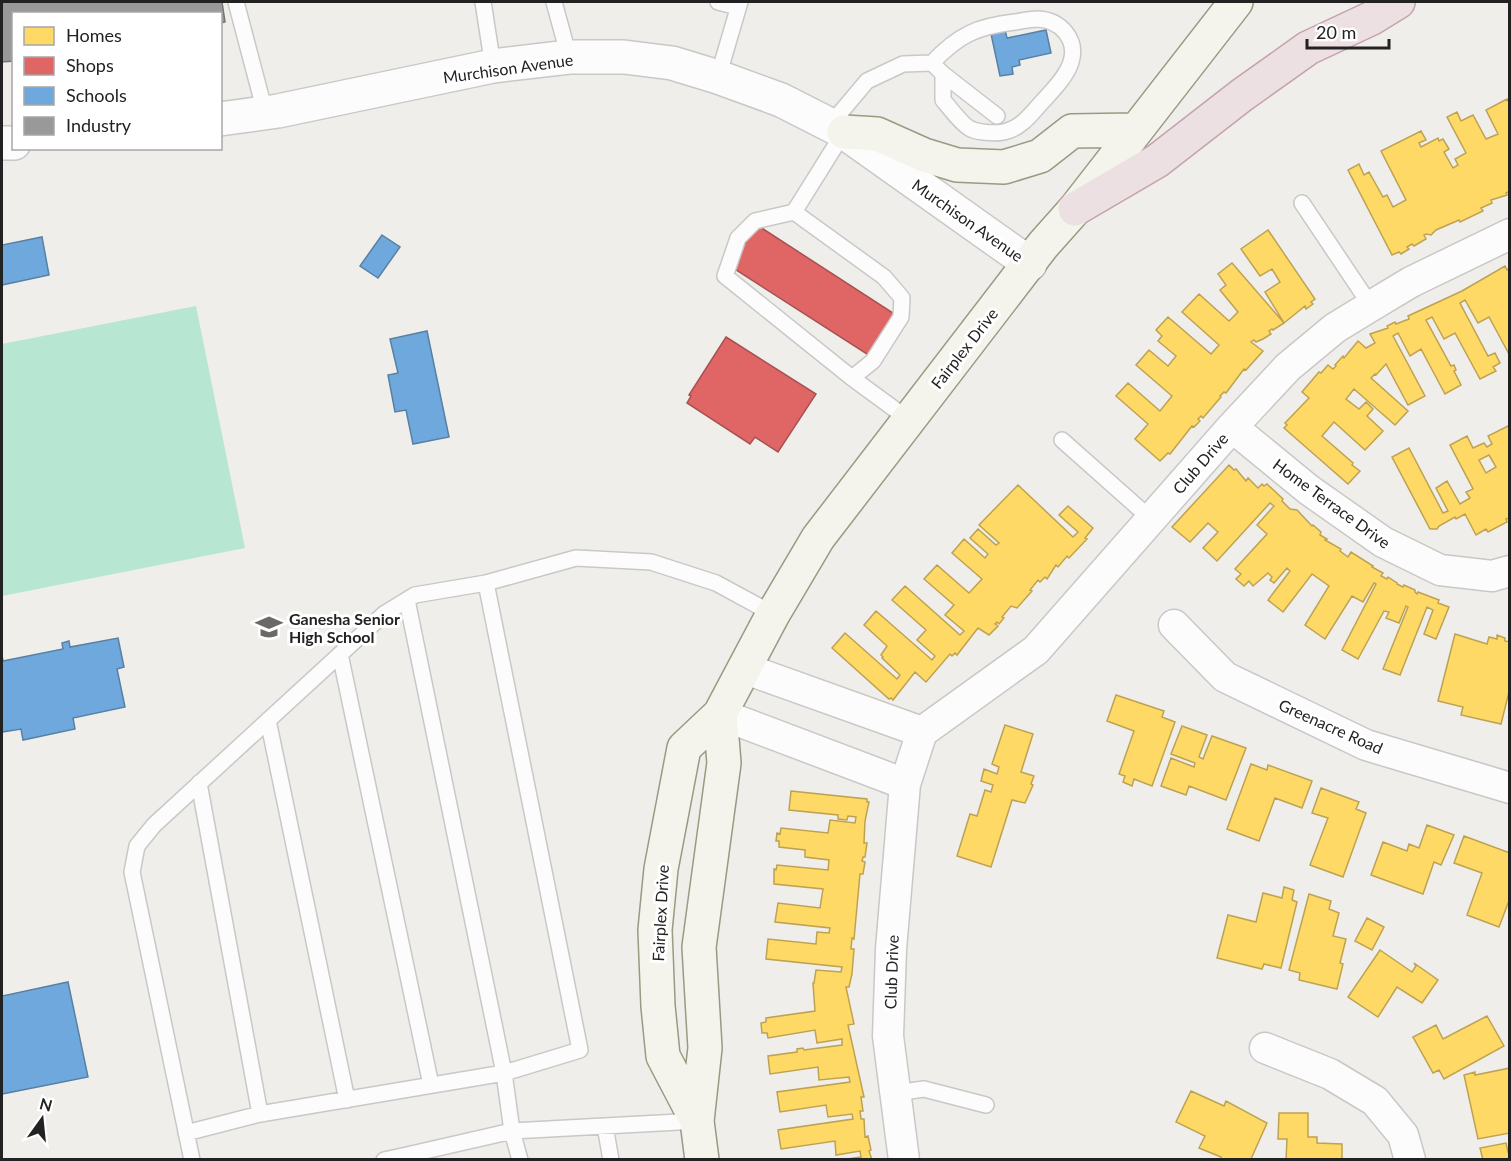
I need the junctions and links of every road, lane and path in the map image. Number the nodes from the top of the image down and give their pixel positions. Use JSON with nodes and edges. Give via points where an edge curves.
{"nodes":[{"id":1,"x":236,"y":2,"type":"edge"},
{"id":2,"x":483,"y":2,"type":"edge"},
{"id":3,"x":554,"y":2,"type":"edge"},
{"id":4,"x":718,"y":2,"type":"edge"},
{"id":5,"x":1236,"y":2,"type":"edge"},
{"id":6,"x":1398,"y":2,"type":"edge"},
{"id":7,"x":739,"y":4,"type":"edge"},
{"id":8,"x":569,"y":57,"type":"junction"},
{"id":9,"x":932,"y":63,"type":"junction"},
{"id":10,"x":493,"y":66,"type":"junction"},
{"id":11,"x":943,"y":74,"type":"junction"},
{"id":12,"x":718,"y":77,"type":"junction"},
{"id":13,"x":265,"y":112,"type":"junction"},
{"id":14,"x":997,"y":116,"type":"dead end"},
{"id":15,"x":222,"y":119,"type":"edge"},
{"id":16,"x":837,"y":129,"type":"junction"},
{"id":17,"x":1136,"y":130,"type":"junction"},
{"id":18,"x":1302,"y":203,"type":"dead end"},
{"id":19,"x":1075,"y":209,"type":"junction"},
{"id":20,"x":794,"y":213,"type":"junction"},
{"id":21,"x":1509,"y":234,"type":"edge"},
{"id":22,"x":1030,"y":264,"type":"junction"},
{"id":23,"x":1371,"y":306,"type":"junction"},
{"id":24,"x":852,"y":378,"type":"junction"},
{"id":25,"x":908,"y":419,"type":"junction"},
{"id":26,"x":1232,"y":427,"type":"junction"},
{"id":27,"x":1062,"y":440,"type":"dead end"},
{"id":28,"x":1151,"y":519,"type":"junction"},
{"id":29,"x":1509,"y":571,"type":"edge"},
{"id":30,"x":486,"y":583,"type":"junction"},
{"id":31,"x":407,"y":600,"type":"junction"},
{"id":32,"x":773,"y":614,"type":"junction"},
{"id":33,"x":1174,"y":625,"type":"dead end"},
{"id":34,"x":340,"y":654,"type":"junction"},
{"id":35,"x":744,"y":668,"type":"junction"},
{"id":36,"x":720,"y":714,"type":"junction"},
{"id":37,"x":268,"y":720,"type":"junction"},
{"id":38,"x":922,"y":732,"type":"junction"},
{"id":39,"x":199,"y":783,"type":"junction"},
{"id":40,"x":905,"y":784,"type":"junction"},
{"id":41,"x":1509,"y":788,"type":"edge"},
{"id":42,"x":1265,"y":1048,"type":"dead end"},
{"id":43,"x":504,"y":1073,"type":"junction"},
{"id":44,"x":431,"y":1085,"type":"junction"},
{"id":45,"x":895,"y":1093,"type":"junction"},
{"id":46,"x":347,"y":1100,"type":"junction"},
{"id":47,"x":986,"y":1105,"type":"dead end"},
{"id":48,"x":260,"y":1114,"type":"junction"},
{"id":49,"x":697,"y":1121,"type":"junction"},
{"id":50,"x":605,"y":1126,"type":"junction"},
{"id":51,"x":512,"y":1131,"type":"junction"},
{"id":52,"x":186,"y":1133,"type":"junction"},
{"id":53,"x":407,"y":1157,"type":"edge"},
{"id":54,"x":192,"y":1160,"type":"edge"},
{"id":55,"x":384,"y":1160,"type":"edge"},
{"id":56,"x":520,"y":1160,"type":"edge"},
{"id":57,"x":611,"y":1160,"type":"edge"},
{"id":58,"x":702,"y":1160,"type":"edge"},
{"id":59,"x":904,"y":1160,"type":"edge"},
{"id":60,"x":1410,"y":1160,"type":"edge"}],
"edges":[{"from":1,"to":13,"type":"lane"},
{"from":2,"to":10,"type":"lane"},
{"from":3,"to":8,"type":"lane"},
{"from":4,"to":7,"type":"lane"},
{"from":5,"to":17,"type":"main road","name":"Fairplex Drive"},
{"from":6,"to":19,"type":"highway","via":[[1308,48],[1157,161]]},
{"from":7,"to":12,"type":"lane"},
{"from":8,"to":10,"type":"street","name":"Murchison Avenue"},
{"from":8,"to":12,"type":"street","name":"Murchison Avenue","via":[[624,57],[672,63]]},
{"from":9,"to":11,"type":"lane"},
{"from":9,"to":11,"type":"lane","via":[[963,36],[989,25],[1049,21],[1065,30],[1071,40],[1071,63],[1065,73],[1023,123],[1007,132],[970,129],[943,100]]},
{"from":9,"to":16,"type":"lane","via":[[903,63],[867,81]]},
{"from":10,"to":13,"type":"street","name":"Murchison Avenue"},
{"from":11,"to":14,"type":"lane"},
{"from":12,"to":16,"type":"street","name":"Murchison Avenue","via":[[781,100]]},
{"from":13,"to":15,"type":"street","name":"Murchison Avenue"},
{"from":16,"to":17,"type":"main road","via":[[877,134],[957,165],[1004,167],[1040,156],[1072,131]]},
{"from":16,"to":20,"type":"lane"},
{"from":16,"to":22,"type":"street","name":"Murchison Avenue"},
{"from":17,"to":19,"type":"main road","name":"Fairplex Drive"},
{"from":18,"to":23,"type":"lane"},
{"from":19,"to":22,"type":"main road","name":"Fairplex Drive"},
{"from":20,"to":24,"type":"lane","via":[[884,277],[902,298],[901,317],[873,361]]},
{"from":20,"to":24,"type":"lane","via":[[755,221],[738,238],[725,276]]},
{"from":21,"to":23,"type":"street","name":"Club Drive"},
{"from":22,"to":25,"type":"main road","name":"Fairplex Drive"},
{"from":23,"to":26,"type":"street","name":"Club Drive","via":[[1335,328],[1288,367]]},
{"from":24,"to":25,"type":"lane"},
{"from":25,"to":32,"type":"main road","name":"Fairplex Drive","via":[[818,537]]},
{"from":26,"to":28,"type":"street","name":"Club Drive"},
{"from":26,"to":29,"type":"street","name":"Home Terrace Drive","via":[[1309,490],[1383,542],[1440,570],[1492,576]]},
{"from":27,"to":28,"type":"lane"},
{"from":28,"to":38,"type":"street","name":"Club Drive","via":[[1036,650]]},
{"from":30,"to":31,"type":"lane"},
{"from":30,"to":32,"type":"lane","via":[[576,558],[651,562],[716,583]]},
{"from":30,"to":43,"type":"lane","via":[[580,1050]]},
{"from":31,"to":34,"type":"lane","via":[[384,614]]},
{"from":31,"to":43,"type":"lane"},
{"from":32,"to":35,"type":"main road","name":"Fairplex Drive"},
{"from":33,"to":41,"type":"street","name":"Greenacre Road","via":[[1226,677],[1366,745]]},
{"from":34,"to":37,"type":"lane"},
{"from":34,"to":44,"type":"lane"},
{"from":35,"to":36,"type":"main road","name":"Fairplex Drive"},
{"from":35,"to":38,"type":"street"},
{"from":36,"to":40,"type":"street"},
{"from":36,"to":49,"type":"main road","name":"Fairplex Drive","via":[[724,763],[699,947],[705,1048]]},
{"from":36,"to":49,"type":"main road","name":"Fairplex Drive","via":[[684,748],[661,869],[655,930],[663,1056]]},
{"from":37,"to":39,"type":"lane"},
{"from":37,"to":46,"type":"lane"},
{"from":38,"to":40,"type":"street","name":"Club Drive"},
{"from":39,"to":48,"type":"lane"},
{"from":39,"to":52,"type":"lane","via":[[137,846],[132,872]]},
{"from":40,"to":45,"type":"street","name":"Club Drive","via":[[888,1036]]},
{"from":42,"to":60,"type":"street","via":[[1330,1074],[1375,1101],[1403,1135]]},
{"from":43,"to":44,"type":"lane"},
{"from":43,"to":51,"type":"lane"},
{"from":44,"to":46,"type":"lane"},
{"from":45,"to":47,"type":"lane","via":[[924,1089]]},
{"from":45,"to":59,"type":"street","name":"Club Drive"},
{"from":46,"to":48,"type":"lane"},
{"from":48,"to":52,"type":"lane"},
{"from":49,"to":50,"type":"lane"},
{"from":49,"to":58,"type":"main road","name":"Fairplex Drive"},
{"from":50,"to":51,"type":"lane"},
{"from":50,"to":57,"type":"lane"},
{"from":51,"to":53,"type":"lane"},
{"from":51,"to":56,"type":"lane"},
{"from":52,"to":54,"type":"lane"},
{"from":53,"to":55,"type":"lane"}]}
